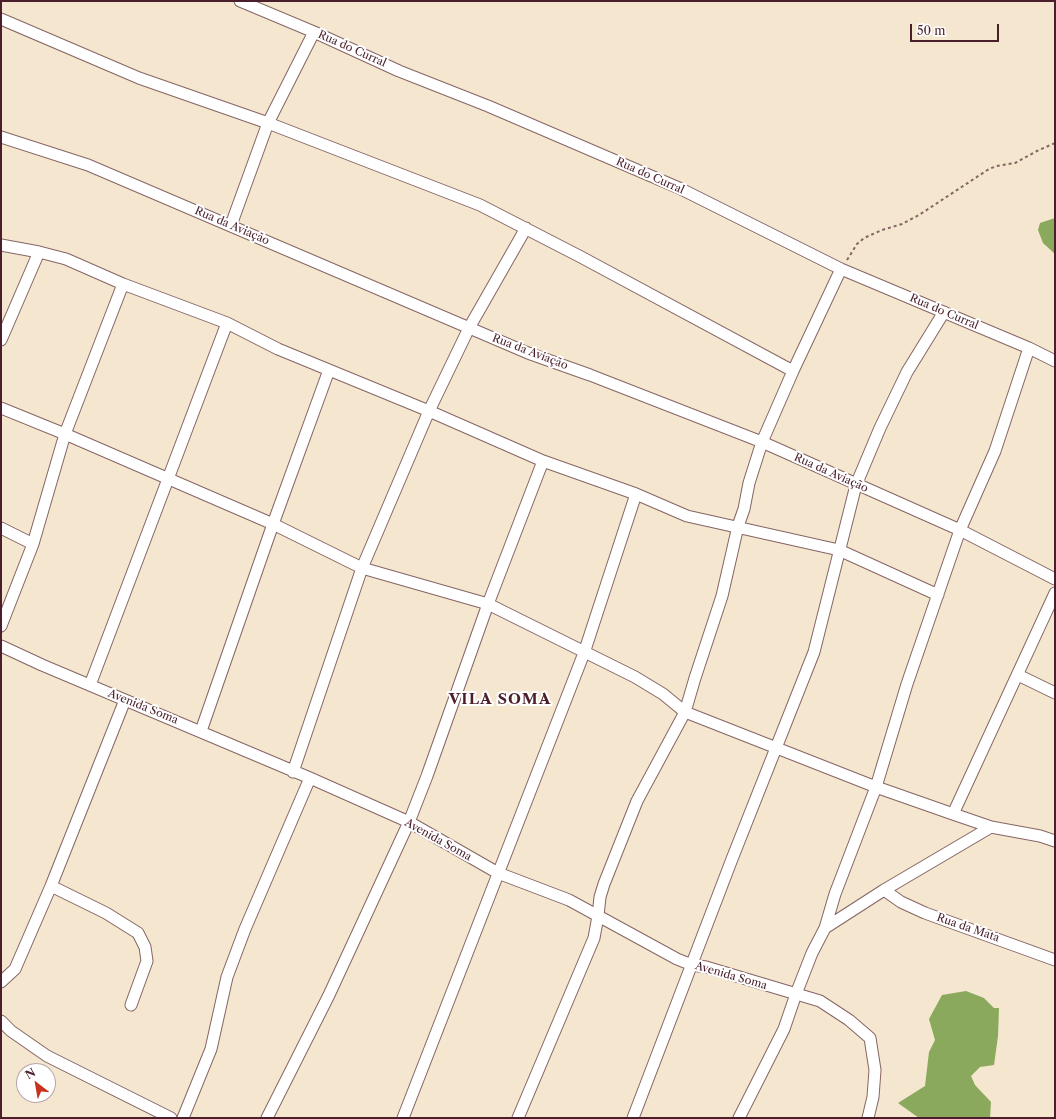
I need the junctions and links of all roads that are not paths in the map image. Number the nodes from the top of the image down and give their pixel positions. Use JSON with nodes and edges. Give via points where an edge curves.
{"nodes":[{"id":1,"x":240,"y":1,"type":"edge"},
{"id":2,"x":1,"y":20,"type":"edge"},
{"id":3,"x":314,"y":32,"type":"junction"},
{"id":4,"x":268,"y":123,"type":"junction"},
{"id":5,"x":1,"y":137,"type":"edge"},
{"id":6,"x":231,"y":225,"type":"junction"},
{"id":7,"x":526,"y":228,"type":"junction"},
{"id":8,"x":1,"y":245,"type":"edge"},
{"id":9,"x":39,"y":252,"type":"junction"},
{"id":10,"x":841,"y":269,"type":"junction"},
{"id":11,"x":123,"y":284,"type":"junction"},
{"id":12,"x":944,"y":312,"type":"junction"},
{"id":13,"x":227,"y":323,"type":"junction"},
{"id":14,"x":469,"y":328,"type":"junction"},
{"id":15,"x":1,"y":340,"type":"edge"},
{"id":16,"x":1029,"y":348,"type":"junction"},
{"id":17,"x":1055,"y":361,"type":"edge"},
{"id":18,"x":329,"y":370,"type":"junction"},
{"id":19,"x":793,"y":371,"type":"junction"},
{"id":20,"x":1,"y":408,"type":"edge"},
{"id":21,"x":429,"y":411,"type":"junction"},
{"id":22,"x":65,"y":434,"type":"junction"},
{"id":23,"x":762,"y":442,"type":"junction"},
{"id":24,"x":543,"y":461,"type":"junction"},
{"id":25,"x":169,"y":479,"type":"junction"},
{"id":26,"x":856,"y":485,"type":"junction"},
{"id":27,"x":636,"y":494,"type":"junction"},
{"id":28,"x":273,"y":524,"type":"junction"},
{"id":29,"x":738,"y":526,"type":"junction"},
{"id":30,"x":1,"y":528,"type":"edge"},
{"id":31,"x":960,"y":530,"type":"junction"},
{"id":32,"x":33,"y":544,"type":"junction"},
{"id":33,"x":839,"y":550,"type":"junction"},
{"id":34,"x":362,"y":568,"type":"junction"},
{"id":35,"x":1055,"y":579,"type":"edge"},
{"id":36,"x":1055,"y":593,"type":"edge"},
{"id":37,"x":938,"y":594,"type":"junction"},
{"id":38,"x":488,"y":604,"type":"junction"},
{"id":39,"x":1,"y":626,"type":"edge"},
{"id":40,"x":1,"y":646,"type":"edge"},
{"id":41,"x":584,"y":653,"type":"junction"},
{"id":42,"x":1018,"y":675,"type":"junction"},
{"id":43,"x":90,"y":685,"type":"junction"},
{"id":44,"x":1055,"y":693,"type":"edge"},
{"id":45,"x":124,"y":700,"type":"junction"},
{"id":46,"x":685,"y":712,"type":"junction"},
{"id":47,"x":202,"y":731,"type":"junction"},
{"id":48,"x":777,"y":747,"type":"junction"},
{"id":49,"x":293,"y":772,"type":"junction"},
{"id":50,"x":310,"y":778,"type":"junction"},
{"id":51,"x":876,"y":787,"type":"junction"},
{"id":52,"x":953,"y":814,"type":"junction"},
{"id":53,"x":409,"y":822,"type":"junction"},
{"id":54,"x":991,"y":827,"type":"junction"},
{"id":55,"x":1055,"y":841,"type":"edge"},
{"id":56,"x":498,"y":873,"type":"junction"},
{"id":57,"x":51,"y":886,"type":"junction"},
{"id":58,"x":884,"y":890,"type":"junction"},
{"id":59,"x":598,"y":916,"type":"junction"},
{"id":60,"x":825,"y":928,"type":"junction"},
{"id":61,"x":1055,"y":960,"type":"edge"},
{"id":62,"x":692,"y":965,"type":"junction"},
{"id":63,"x":1,"y":982,"type":"edge"},
{"id":64,"x":796,"y":994,"type":"junction"},
{"id":65,"x":131,"y":1005,"type":"dead end"},
{"id":66,"x":1,"y":1021,"type":"edge"},
{"id":67,"x":172,"y":1118,"type":"edge"},
{"id":68,"x":183,"y":1118,"type":"edge"},
{"id":69,"x":267,"y":1118,"type":"edge"},
{"id":70,"x":403,"y":1118,"type":"edge"},
{"id":71,"x":518,"y":1118,"type":"edge"},
{"id":72,"x":633,"y":1118,"type":"edge"},
{"id":73,"x":740,"y":1118,"type":"edge"},
{"id":74,"x":868,"y":1118,"type":"edge"}],
"edges":[{"from":1,"to":3,"type":"street","name":"Rua do Curral"},
{"from":2,"to":4,"type":"street","via":[[139,78]]},
{"from":3,"to":4,"type":"street"},
{"from":3,"to":10,"type":"street","name":"Rua do Curral","via":[[399,71],[488,106],[679,188]]},
{"from":4,"to":6,"type":"street"},
{"from":4,"to":7,"type":"street","via":[[480,205]]},
{"from":5,"to":6,"type":"street","name":"Rua da Aviação","via":[[88,165]]},
{"from":6,"to":14,"type":"street","name":"Rua da Aviação"},
{"from":7,"to":14,"type":"street"},
{"from":7,"to":19,"type":"street"},
{"from":8,"to":9,"type":"street"},
{"from":9,"to":11,"type":"street","via":[[66,259]]},
{"from":9,"to":15,"type":"street"},
{"from":10,"to":12,"type":"street","name":"Rua do Curral"},
{"from":10,"to":19,"type":"street"},
{"from":11,"to":13,"type":"street"},
{"from":11,"to":22,"type":"street"},
{"from":12,"to":16,"type":"street","name":"Rua do Curral"},
{"from":12,"to":26,"type":"street","via":[[907,372]]},
{"from":13,"to":18,"type":"street","via":[[278,349]]},
{"from":13,"to":25,"type":"street"},
{"from":14,"to":21,"type":"street"},
{"from":14,"to":23,"type":"street","name":"Rua da Aviação"},
{"from":16,"to":17,"type":"street","name":"Rua do Curral"},
{"from":16,"to":31,"type":"street","via":[[995,451]]},
{"from":18,"to":21,"type":"street"},
{"from":18,"to":28,"type":"street"},
{"from":19,"to":23,"type":"street"},
{"from":20,"to":22,"type":"street"},
{"from":21,"to":24,"type":"street"},
{"from":21,"to":34,"type":"street"},
{"from":22,"to":25,"type":"street"},
{"from":22,"to":32,"type":"street"},
{"from":23,"to":26,"type":"street","name":"Rua da Aviação"},
{"from":23,"to":29,"type":"street"},
{"from":24,"to":27,"type":"street"},
{"from":24,"to":38,"type":"street"},
{"from":25,"to":28,"type":"street"},
{"from":25,"to":43,"type":"street"},
{"from":26,"to":31,"type":"street","name":"Rua da Aviação"},
{"from":26,"to":33,"type":"street"},
{"from":27,"to":29,"type":"street","via":[[686,516]]},
{"from":27,"to":41,"type":"street"},
{"from":28,"to":34,"type":"street"},
{"from":28,"to":47,"type":"street"},
{"from":29,"to":33,"type":"street"},
{"from":29,"to":46,"type":"street","via":[[722,596]]},
{"from":30,"to":32,"type":"street"},
{"from":31,"to":35,"type":"street","name":"Rua da Aviação"},
{"from":31,"to":37,"type":"street"},
{"from":32,"to":39,"type":"street"},
{"from":33,"to":37,"type":"street"},
{"from":33,"to":48,"type":"street","via":[[814,652]]},
{"from":34,"to":38,"type":"street"},
{"from":34,"to":49,"type":"street"},
{"from":36,"to":42,"type":"street"},
{"from":37,"to":51,"type":"street"},
{"from":38,"to":41,"type":"street"},
{"from":38,"to":53,"type":"street"},
{"from":40,"to":43,"type":"street","name":"Avenida Soma"},
{"from":41,"to":46,"type":"street","via":[[635,677],[663,694]]},
{"from":41,"to":56,"type":"street"},
{"from":42,"to":44,"type":"street"},
{"from":42,"to":52,"type":"street"},
{"from":43,"to":45,"type":"street","name":"Avenida Soma"},
{"from":45,"to":47,"type":"street","name":"Avenida Soma"},
{"from":45,"to":57,"type":"street"},
{"from":46,"to":48,"type":"street"},
{"from":46,"to":59,"type":"street","via":[[637,801],[604,884]]},
{"from":47,"to":49,"type":"street","name":"Avenida Soma"},
{"from":48,"to":51,"type":"street"},
{"from":48,"to":62,"type":"street"},
{"from":49,"to":50,"type":"street","name":"Avenida Soma"},
{"from":50,"to":53,"type":"street","name":"Avenida Soma"},
{"from":50,"to":68,"type":"street","via":[[244,929],[227,977],[211,1049]]},
{"from":51,"to":52,"type":"street"},
{"from":51,"to":60,"type":"street","via":[[835,894]]},
{"from":52,"to":54,"type":"street"},
{"from":53,"to":56,"type":"street","name":"Avenida Soma"},
{"from":53,"to":69,"type":"street","via":[[329,995]]},
{"from":54,"to":55,"type":"street"},
{"from":54,"to":58,"type":"street"},
{"from":56,"to":59,"type":"street","name":"Avenida Soma","via":[[569,900]]},
{"from":56,"to":70,"type":"street"},
{"from":57,"to":63,"type":"street","via":[[15,969]]},
{"from":57,"to":65,"type":"street","via":[[106,912],[138,933],[145,947],[147,961]]},
{"from":58,"to":60,"type":"street"},
{"from":58,"to":61,"type":"street","name":"Rua da Mata","via":[[901,902],[925,913]]},
{"from":59,"to":62,"type":"street","name":"Avenida Soma"},
{"from":59,"to":71,"type":"street","via":[[594,938]]},
{"from":60,"to":64,"type":"street"},
{"from":62,"to":64,"type":"street","name":"Avenida Soma"},
{"from":62,"to":72,"type":"street"},
{"from":64,"to":73,"type":"street","via":[[784,1029]]},
{"from":64,"to":74,"type":"street","name":"Avenida Soma","via":[[820,1001],[870,1038],[875,1070]]},
{"from":66,"to":67,"type":"street","via":[[47,1056]]}]}
